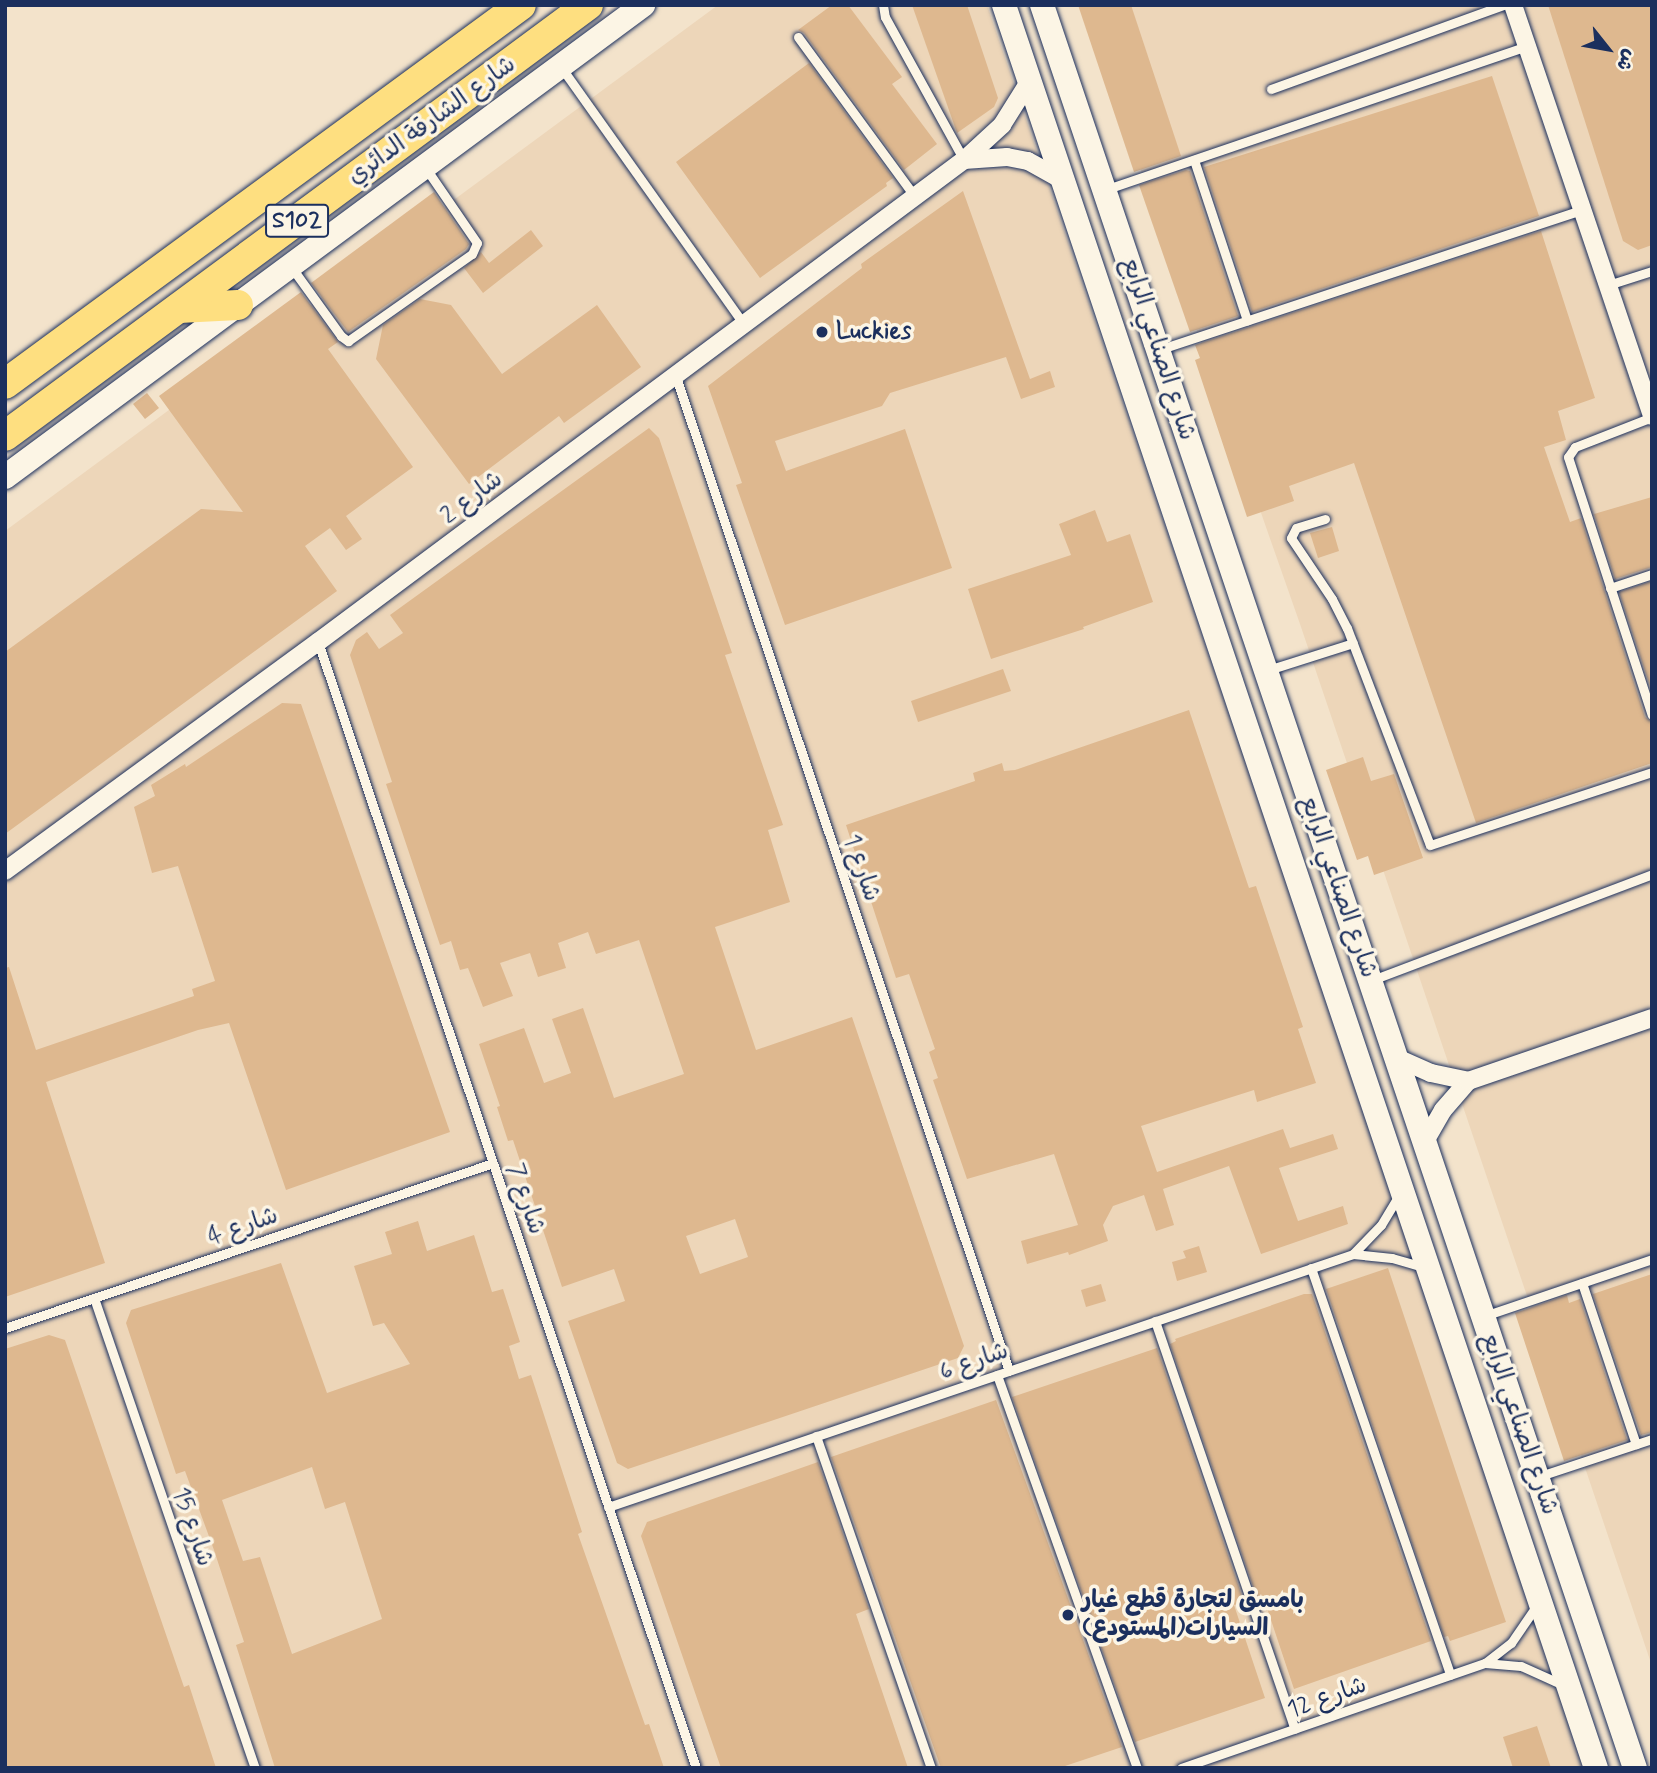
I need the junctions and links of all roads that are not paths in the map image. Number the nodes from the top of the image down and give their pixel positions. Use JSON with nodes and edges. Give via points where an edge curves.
{"nodes":[{"id":1,"x":521,"y":5,"type":"edge"},
{"id":2,"x":588,"y":5,"type":"edge"},
{"id":3,"x":643,"y":5,"type":"edge"},
{"id":4,"x":883,"y":5,"type":"edge"},
{"id":5,"x":1004,"y":5,"type":"edge"},
{"id":6,"x":1042,"y":5,"type":"edge"},
{"id":7,"x":1503,"y":5,"type":"edge"},
{"id":8,"x":1513,"y":5,"type":"edge"},
{"id":9,"x":798,"y":37,"type":"dead end"},
{"id":10,"x":1526,"y":46,"type":"junction"},
{"id":11,"x":560,"y":66,"type":"junction"},
{"id":12,"x":1029,"y":82,"type":"junction"},
{"id":13,"x":1271,"y":89,"type":"dead end"},
{"id":14,"x":964,"y":160,"type":"junction"},
{"id":15,"x":1194,"y":160,"type":"junction"},
{"id":16,"x":425,"y":167,"type":"junction"},
{"id":17,"x":1065,"y":181,"type":"junction"},
{"id":18,"x":1105,"y":190,"type":"junction"},
{"id":19,"x":915,"y":197,"type":"junction"},
{"id":20,"x":1582,"y":210,"type":"junction"},
{"id":21,"x":291,"y":267,"type":"junction"},
{"id":22,"x":1652,"y":271,"type":"edge"},
{"id":23,"x":1608,"y":285,"type":"junction"},
{"id":24,"x":238,"y":304,"type":"junction"},
{"id":25,"x":179,"y":308,"type":"junction"},
{"id":26,"x":1247,"y":320,"type":"junction"},
{"id":27,"x":745,"y":326,"type":"junction"},
{"id":28,"x":1158,"y":350,"type":"junction"},
{"id":29,"x":676,"y":377,"type":"junction"},
{"id":30,"x":5,"y":384,"type":"edge"},
{"id":31,"x":1652,"y":416,"type":"edge"},
{"id":32,"x":5,"y":436,"type":"edge"},
{"id":33,"x":5,"y":477,"type":"edge"},
{"id":34,"x":1325,"y":519,"type":"dead end"},
{"id":35,"x":1652,"y":575,"type":"edge"},
{"id":36,"x":1610,"y":588,"type":"junction"},
{"id":37,"x":318,"y":642,"type":"junction"},
{"id":38,"x":1353,"y":643,"type":"junction"},
{"id":39,"x":1265,"y":671,"type":"junction"},
{"id":40,"x":1652,"y":715,"type":"edge"},
{"id":41,"x":1652,"y":772,"type":"edge"},
{"id":42,"x":5,"y":871,"type":"edge"},
{"id":43,"x":1652,"y":874,"type":"edge"},
{"id":44,"x":1370,"y":981,"type":"junction"},
{"id":45,"x":1652,"y":1018,"type":"edge"},
{"id":46,"x":1397,"y":1058,"type":"junction"},
{"id":47,"x":1468,"y":1081,"type":"junction"},
{"id":48,"x":1424,"y":1143,"type":"junction"},
{"id":49,"x":493,"y":1163,"type":"junction"},
{"id":50,"x":1401,"y":1190,"type":"junction"},
{"id":51,"x":1353,"y":1254,"type":"junction"},
{"id":52,"x":1652,"y":1259,"type":"edge"},
{"id":53,"x":1311,"y":1268,"type":"junction"},
{"id":54,"x":1429,"y":1269,"type":"junction"},
{"id":55,"x":1582,"y":1283,"type":"junction"},
{"id":56,"x":94,"y":1298,"type":"junction"},
{"id":57,"x":1483,"y":1316,"type":"junction"},
{"id":58,"x":1155,"y":1321,"type":"junction"},
{"id":59,"x":5,"y":1328,"type":"edge"},
{"id":60,"x":1009,"y":1371,"type":"junction"},
{"id":61,"x":997,"y":1375,"type":"junction"},
{"id":62,"x":816,"y":1436,"type":"junction"},
{"id":63,"x":1652,"y":1439,"type":"edge"},
{"id":64,"x":1636,"y":1444,"type":"junction"},
{"id":65,"x":1537,"y":1477,"type":"junction"},
{"id":66,"x":608,"y":1507,"type":"junction"},
{"id":67,"x":1539,"y":1602,"type":"junction"},
{"id":68,"x":1485,"y":1663,"type":"junction"},
{"id":69,"x":1450,"y":1675,"type":"junction"},
{"id":70,"x":1569,"y":1688,"type":"junction"},
{"id":71,"x":1295,"y":1729,"type":"junction"},
{"id":72,"x":255,"y":1768,"type":"edge"},
{"id":73,"x":696,"y":1768,"type":"edge"},
{"id":74,"x":931,"y":1768,"type":"edge"},
{"id":75,"x":1137,"y":1768,"type":"edge"},
{"id":76,"x":1181,"y":1768,"type":"edge"},
{"id":77,"x":1596,"y":1768,"type":"edge"},
{"id":78,"x":1635,"y":1768,"type":"edge"}],
"edges":[{"from":1,"to":30,"type":"highway","name":"شارع الشارقة الدائري","number":"S102"},
{"from":2,"to":25,"type":"highway","name":"شارع الشارقة الدائري","number":"S102"},
{"from":3,"to":11,"type":"main road"},
{"from":4,"to":14,"type":"lane","via":[[885,17]]},
{"from":5,"to":12,"type":"main road","name":"شارع الصناعي الرابع"},
{"from":6,"to":18,"type":"main road","name":"شارع الصناعي الرابع"},
{"from":7,"to":13,"type":"lane"},
{"from":8,"to":10,"type":"street"},
{"from":9,"to":19,"type":"lane"},
{"from":10,"to":15,"type":"lane"},
{"from":10,"to":20,"type":"street"},
{"from":11,"to":16,"type":"main road"},
{"from":11,"to":27,"type":"lane"},
{"from":12,"to":14,"type":"street","name":"شارع 2","via":[[1002,125]]},
{"from":12,"to":17,"type":"main road","name":"شارع الصناعي الرابع"},
{"from":14,"to":17,"type":"street","via":[[986,156],[1028,161]]},
{"from":14,"to":19,"type":"street","name":"شارع 2"},
{"from":15,"to":18,"type":"lane"},
{"from":15,"to":26,"type":"lane"},
{"from":16,"to":21,"type":"main road"},
{"from":16,"to":21,"type":"lane","via":[[477,243],[472,254],[348,341]]},
{"from":17,"to":50,"type":"main road","name":"شارع الصناعي الرابع"},
{"from":18,"to":28,"type":"main road","name":"شارع الصناعي الرابع"},
{"from":19,"to":27,"type":"street","name":"شارع 2"},
{"from":20,"to":23,"type":"street"},
{"from":20,"to":26,"type":"lane"},
{"from":21,"to":24,"type":"main road"},
{"from":22,"to":23,"type":"lane"},
{"from":23,"to":31,"type":"street"},
{"from":24,"to":25,"type":"highway"},
{"from":24,"to":33,"type":"main road"},
{"from":25,"to":32,"type":"highway","name":"شارع الشارقة الدائري","number":"S102"},
{"from":26,"to":28,"type":"lane"},
{"from":27,"to":29,"type":"street","name":"شارع 2"},
{"from":28,"to":39,"type":"main road","name":"شارع الصناعي الرابع"},
{"from":29,"to":37,"type":"street","name":"شارع 2"},
{"from":29,"to":60,"type":"lane","name":"شارع 1"},
{"from":31,"to":36,"type":"lane","via":[[1569,453]]},
{"from":34,"to":38,"type":"lane","via":[[1296,528],[1291,538],[1332,599]]},
{"from":35,"to":36,"type":"lane"},
{"from":36,"to":40,"type":"lane"},
{"from":37,"to":42,"type":"street","name":"شارع 2"},
{"from":37,"to":49,"type":"lane","name":"شارع 7"},
{"from":38,"to":39,"type":"lane"},
{"from":38,"to":41,"type":"lane","via":[[1430,845]]},
{"from":39,"to":44,"type":"main road","name":"شارع الصناعي الرابع"},
{"from":43,"to":44,"type":"lane"},
{"from":44,"to":46,"type":"main road","name":"شارع الصناعي الرابع"},
{"from":45,"to":47,"type":"street"},
{"from":46,"to":47,"type":"street","via":[[1431,1073]]},
{"from":46,"to":48,"type":"main road","name":"شارع الصناعي الرابع"},
{"from":47,"to":48,"type":"street","via":[[1443,1110]]},
{"from":48,"to":57,"type":"main road","name":"شارع الصناعي الرابع"},
{"from":49,"to":56,"type":"lane","name":"شارع 4"},
{"from":49,"to":66,"type":"lane","name":"شارع 7"},
{"from":50,"to":51,"type":"lane","name":"شارع 6","via":[[1381,1225]]},
{"from":50,"to":54,"type":"main road","name":"شارع الصناعي الرابع"},
{"from":51,"to":53,"type":"lane","name":"شارع 6"},
{"from":51,"to":54,"type":"lane","name":"شارع 6","via":[[1392,1258]]},
{"from":52,"to":55,"type":"lane"},
{"from":53,"to":58,"type":"lane","name":"شارع 6"},
{"from":53,"to":69,"type":"lane"},
{"from":54,"to":67,"type":"main road","name":"شارع الصناعي الرابع"},
{"from":55,"to":57,"type":"lane"},
{"from":55,"to":64,"type":"lane"},
{"from":56,"to":59,"type":"lane","name":"شارع 4"},
{"from":56,"to":72,"type":"lane","name":"شارع 15"},
{"from":57,"to":65,"type":"main road","name":"شارع الصناعي الرابع"},
{"from":58,"to":60,"type":"lane","name":"شارع 6"},
{"from":58,"to":71,"type":"lane"},
{"from":60,"to":61,"type":"lane","name":"شارع 6"},
{"from":61,"to":62,"type":"lane","name":"شارع 6"},
{"from":61,"to":75,"type":"lane"},
{"from":62,"to":66,"type":"lane","name":"شارع 6"},
{"from":62,"to":74,"type":"lane"},
{"from":63,"to":64,"type":"lane"},
{"from":64,"to":65,"type":"lane"},
{"from":65,"to":78,"type":"main road","name":"شارع الصناعي الرابع"},
{"from":66,"to":73,"type":"lane","name":"شارع 7"},
{"from":67,"to":68,"type":"lane","name":"شارع 12","via":[[1511,1643]]},
{"from":67,"to":70,"type":"main road","name":"شارع الصناعي الرابع"},
{"from":68,"to":69,"type":"lane","name":"شارع 12"},
{"from":68,"to":70,"type":"lane","name":"شارع 12","via":[[1538,1671]]},
{"from":69,"to":71,"type":"lane","name":"شارع 12"},
{"from":70,"to":77,"type":"main road","name":"شارع الصناعي الرابع"},
{"from":71,"to":76,"type":"lane","name":"شارع 12"}]}
